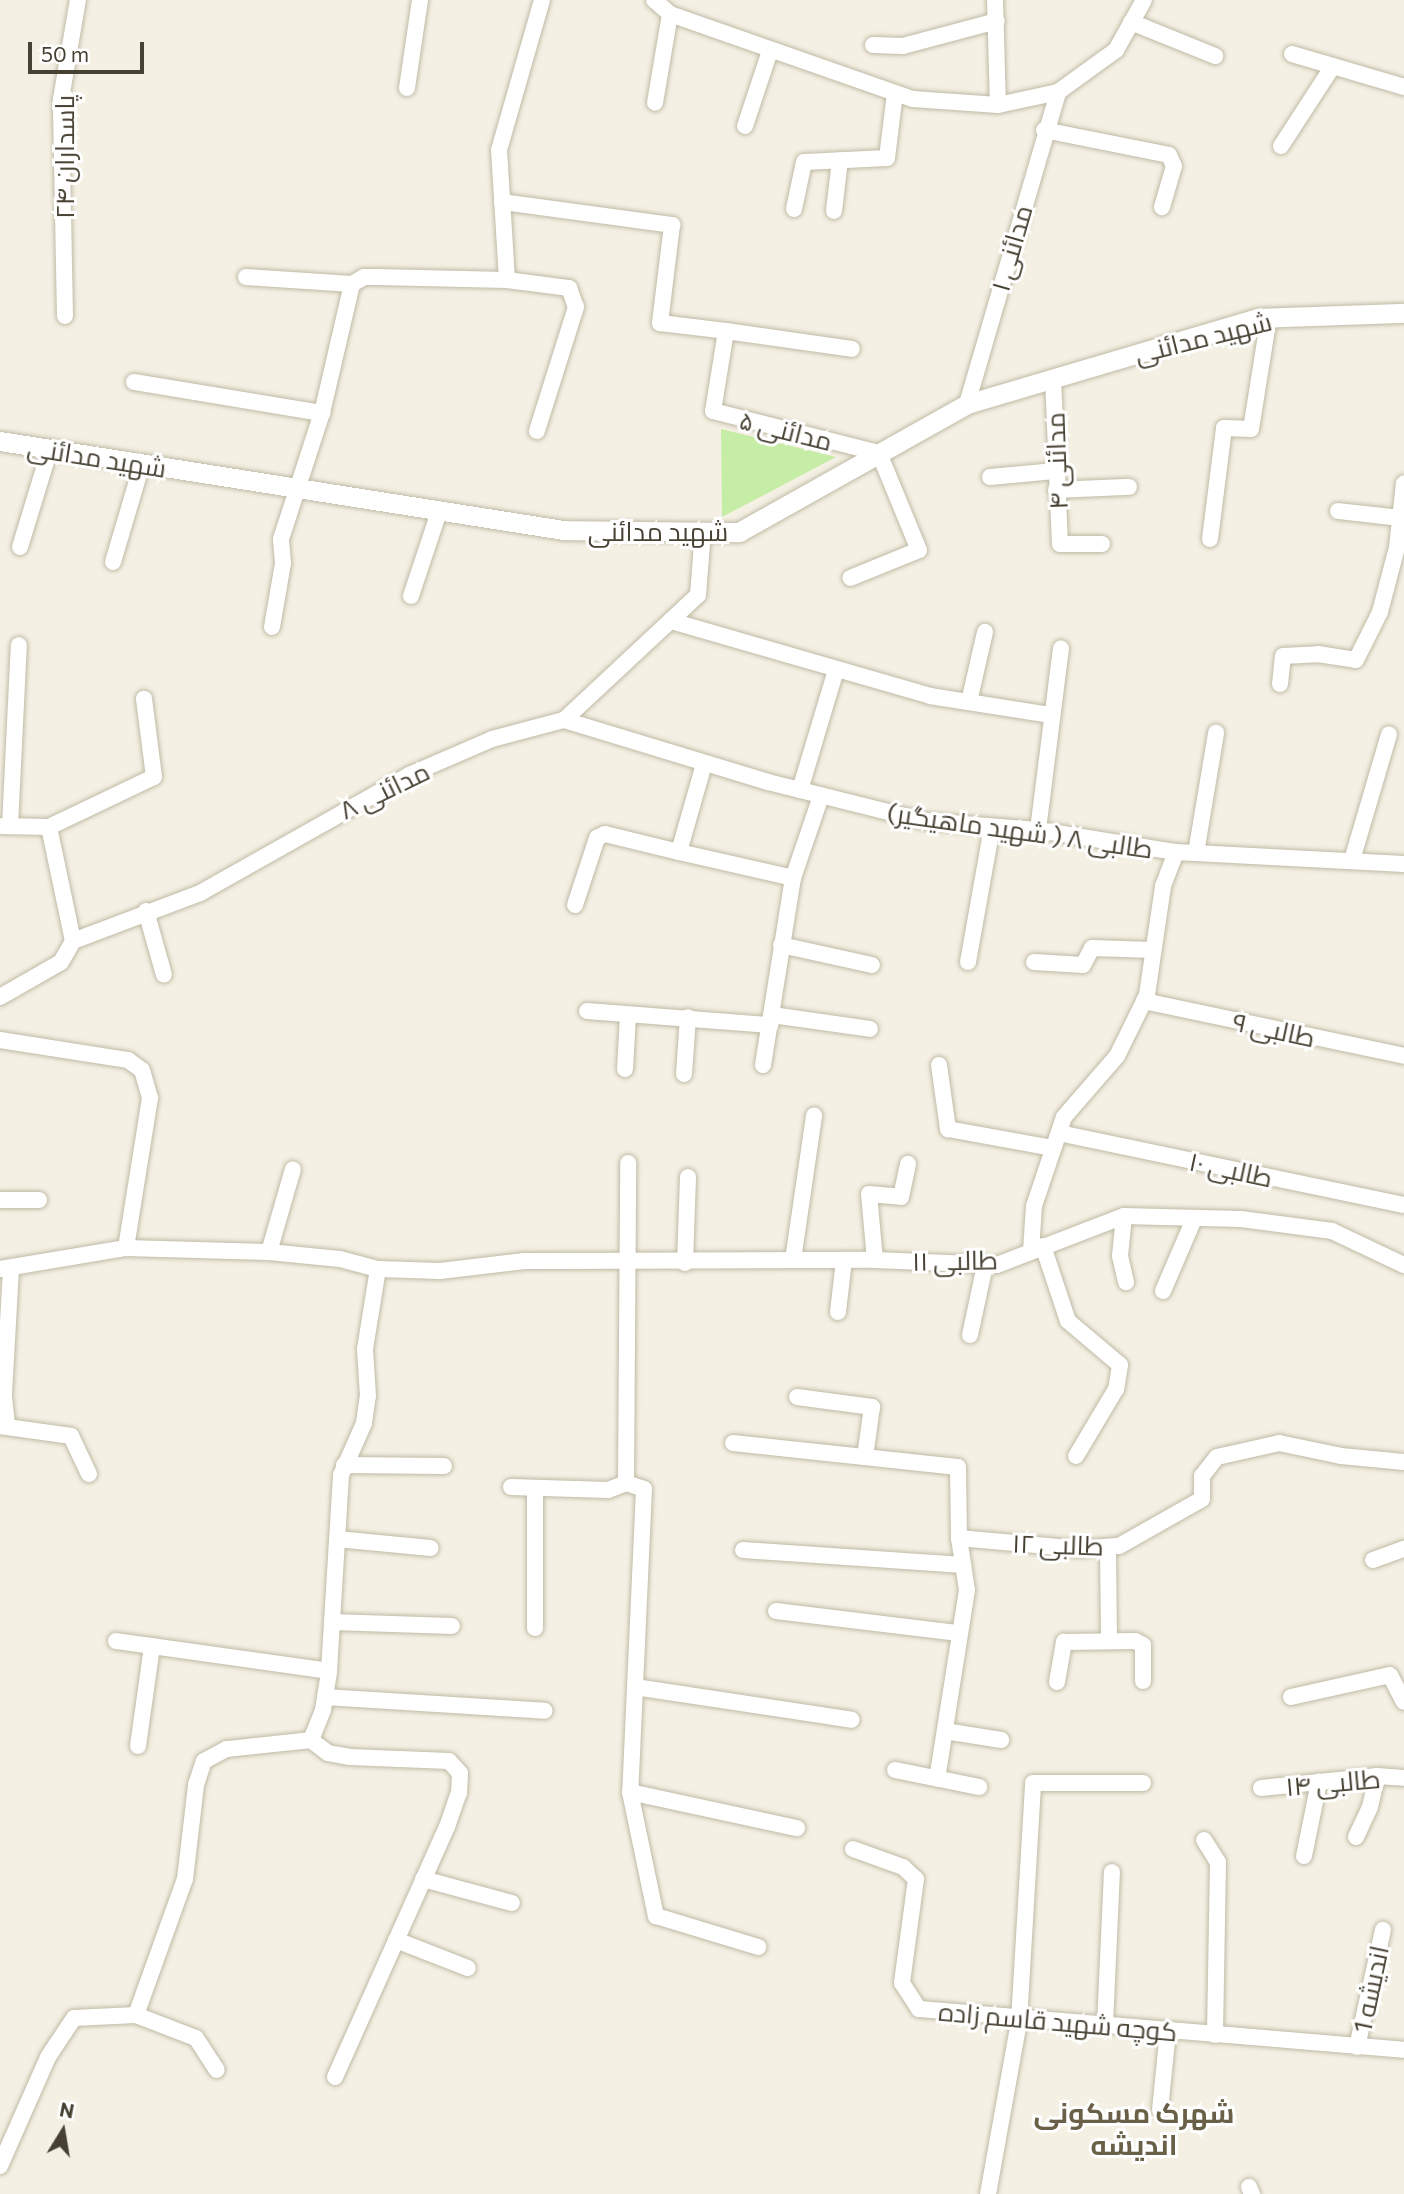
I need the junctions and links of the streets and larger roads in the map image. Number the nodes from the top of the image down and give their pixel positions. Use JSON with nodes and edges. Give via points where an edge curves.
{"nodes":[{"id":1,"x":78,"y":0,"type":"edge"},
{"id":2,"x":420,"y":0,"type":"edge"},
{"id":3,"x":542,"y":0,"type":"edge"},
{"id":4,"x":654,"y":0,"type":"edge"},
{"id":5,"x":995,"y":0,"type":"edge"},
{"id":6,"x":1144,"y":0,"type":"edge"},
{"id":7,"x":670,"y":14,"type":"junction"},
{"id":8,"x":997,"y":21,"type":"junction"},
{"id":9,"x":1131,"y":22,"type":"junction"},
{"id":10,"x":873,"y":45,"type":"dead end"},
{"id":11,"x":770,"y":51,"type":"junction"},
{"id":12,"x":1292,"y":54,"type":"dead end"},
{"id":13,"x":1215,"y":56,"type":"dead end"},
{"id":14,"x":1333,"y":66,"type":"junction"},
{"id":15,"x":1404,"y":87,"type":"edge"},
{"id":16,"x":407,"y":88,"type":"dead end"},
{"id":17,"x":1058,"y":92,"type":"junction"},
{"id":18,"x":895,"y":93,"type":"junction"},
{"id":19,"x":655,"y":103,"type":"dead end"},
{"id":20,"x":998,"y":105,"type":"junction"},
{"id":21,"x":745,"y":126,"type":"dead end"},
{"id":22,"x":1044,"y":130,"type":"junction"},
{"id":23,"x":1281,"y":146,"type":"dead end"},
{"id":24,"x":840,"y":160,"type":"junction"},
{"id":25,"x":502,"y":202,"type":"junction"},
{"id":26,"x":1162,"y":207,"type":"dead end"},
{"id":27,"x":794,"y":209,"type":"dead end"},
{"id":28,"x":834,"y":211,"type":"dead end"},
{"id":29,"x":246,"y":277,"type":"dead end"},
{"id":30,"x":507,"y":280,"type":"junction"},
{"id":31,"x":352,"y":284,"type":"junction"},
{"id":32,"x":1404,"y":313,"type":"edge"},
{"id":33,"x":65,"y":316,"type":"dead end"},
{"id":34,"x":1269,"y":317,"type":"junction"},
{"id":35,"x":726,"y":331,"type":"junction"},
{"id":36,"x":852,"y":349,"type":"dead end"},
{"id":37,"x":1052,"y":378,"type":"junction"},
{"id":38,"x":134,"y":382,"type":"dead end"},
{"id":39,"x":967,"y":404,"type":"junction"},
{"id":40,"x":322,"y":413,"type":"junction"},
{"id":41,"x":537,"y":431,"type":"dead end"},
{"id":42,"x":0,"y":441,"type":"edge"},
{"id":43,"x":50,"y":449,"type":"junction"},
{"id":44,"x":879,"y":453,"type":"junction"},
{"id":45,"x":142,"y":464,"type":"junction"},
{"id":46,"x":1055,"y":471,"type":"junction"},
{"id":47,"x":990,"y":477,"type":"dead end"},
{"id":48,"x":1404,"y":484,"type":"edge"},
{"id":49,"x":1129,"y":487,"type":"dead end"},
{"id":50,"x":1056,"y":490,"type":"junction"},
{"id":51,"x":297,"y":491,"type":"junction"},
{"id":52,"x":1338,"y":511,"type":"dead end"},
{"id":53,"x":439,"y":512,"type":"junction"},
{"id":54,"x":1400,"y":518,"type":"junction"},
{"id":55,"x":703,"y":531,"type":"junction"},
{"id":56,"x":1210,"y":539,"type":"dead end"},
{"id":57,"x":1102,"y":544,"type":"dead end"},
{"id":58,"x":20,"y":547,"type":"dead end"},
{"id":59,"x":113,"y":562,"type":"dead end"},
{"id":60,"x":850,"y":578,"type":"dead end"},
{"id":61,"x":411,"y":596,"type":"dead end"},
{"id":62,"x":671,"y":621,"type":"junction"},
{"id":63,"x":272,"y":627,"type":"dead end"},
{"id":64,"x":985,"y":632,"type":"dead end"},
{"id":65,"x":19,"y":645,"type":"dead end"},
{"id":66,"x":1061,"y":648,"type":"dead end"},
{"id":67,"x":836,"y":670,"type":"junction"},
{"id":68,"x":1280,"y":684,"type":"dead end"},
{"id":69,"x":144,"y":699,"type":"dead end"},
{"id":70,"x":969,"y":702,"type":"junction"},
{"id":71,"x":1050,"y":715,"type":"junction"},
{"id":72,"x":564,"y":720,"type":"junction"},
{"id":73,"x":1216,"y":733,"type":"dead end"},
{"id":74,"x":1389,"y":734,"type":"dead end"},
{"id":75,"x":704,"y":764,"type":"junction"},
{"id":76,"x":800,"y":790,"type":"junction"},
{"id":77,"x":821,"y":796,"type":"junction"},
{"id":78,"x":5,"y":826,"type":"edge"},
{"id":79,"x":49,"y":827,"type":"junction"},
{"id":80,"x":992,"y":827,"type":"junction"},
{"id":81,"x":1038,"y":830,"type":"junction"},
{"id":82,"x":679,"y":852,"type":"junction"},
{"id":83,"x":1176,"y":852,"type":"junction"},
{"id":84,"x":1196,"y":853,"type":"junction"},
{"id":85,"x":1352,"y":860,"type":"junction"},
{"id":86,"x":1404,"y":864,"type":"edge"},
{"id":87,"x":793,"y":878,"type":"junction"},
{"id":88,"x":575,"y":905,"type":"dead end"},
{"id":89,"x":146,"y":911,"type":"junction"},
{"id":90,"x":73,"y":942,"type":"junction"},
{"id":91,"x":781,"y":945,"type":"junction"},
{"id":92,"x":1153,"y":950,"type":"junction"},
{"id":93,"x":968,"y":962,"type":"dead end"},
{"id":94,"x":1034,"y":962,"type":"dead end"},
{"id":95,"x":872,"y":965,"type":"dead end"},
{"id":96,"x":164,"y":975,"type":"dead end"},
{"id":97,"x":0,"y":997,"type":"edge"},
{"id":98,"x":1144,"y":1001,"type":"junction"},
{"id":99,"x":587,"y":1012,"type":"dead end"},
{"id":100,"x":628,"y":1015,"type":"junction"},
{"id":101,"x":688,"y":1017,"type":"junction"},
{"id":102,"x":771,"y":1020,"type":"junction"},
{"id":103,"x":870,"y":1029,"type":"dead end"},
{"id":104,"x":0,"y":1040,"type":"edge"},
{"id":105,"x":1404,"y":1056,"type":"edge"},
{"id":106,"x":763,"y":1065,"type":"dead end"},
{"id":107,"x":939,"y":1065,"type":"dead end"},
{"id":108,"x":625,"y":1069,"type":"dead end"},
{"id":109,"x":684,"y":1074,"type":"dead end"},
{"id":110,"x":814,"y":1116,"type":"dead end"},
{"id":111,"x":1056,"y":1140,"type":"junction"},
{"id":112,"x":628,"y":1163,"type":"dead end"},
{"id":113,"x":908,"y":1164,"type":"dead end"},
{"id":114,"x":293,"y":1169,"type":"dead end"},
{"id":115,"x":688,"y":1177,"type":"dead end"},
{"id":116,"x":0,"y":1200,"type":"edge"},
{"id":117,"x":39,"y":1200,"type":"dead end"},
{"id":118,"x":1404,"y":1205,"type":"edge"},
{"id":119,"x":1124,"y":1216,"type":"junction"},
{"id":120,"x":1194,"y":1219,"type":"junction"},
{"id":121,"x":126,"y":1248,"type":"junction"},
{"id":122,"x":1037,"y":1249,"type":"junction"},
{"id":123,"x":269,"y":1252,"type":"junction"},
{"id":124,"x":793,"y":1260,"type":"junction"},
{"id":125,"x":844,"y":1260,"type":"junction"},
{"id":126,"x":631,"y":1261,"type":"junction"},
{"id":127,"x":875,"y":1261,"type":"junction"},
{"id":128,"x":685,"y":1263,"type":"junction"},
{"id":129,"x":985,"y":1265,"type":"junction"},
{"id":130,"x":1404,"y":1265,"type":"edge"},
{"id":131,"x":5,"y":1268,"type":"edge"},
{"id":132,"x":378,"y":1269,"type":"junction"},
{"id":133,"x":1126,"y":1282,"type":"dead end"},
{"id":134,"x":1163,"y":1291,"type":"dead end"},
{"id":135,"x":838,"y":1312,"type":"dead end"},
{"id":136,"x":970,"y":1335,"type":"dead end"},
{"id":137,"x":797,"y":1397,"type":"dead end"},
{"id":138,"x":3,"y":1425,"type":"edge"},
{"id":139,"x":733,"y":1443,"type":"dead end"},
{"id":140,"x":1076,"y":1456,"type":"dead end"},
{"id":141,"x":865,"y":1457,"type":"junction"},
{"id":142,"x":1404,"y":1462,"type":"edge"},
{"id":143,"x":344,"y":1465,"type":"junction"},
{"id":144,"x":444,"y":1466,"type":"dead end"},
{"id":145,"x":89,"y":1474,"type":"dead end"},
{"id":146,"x":626,"y":1483,"type":"junction"},
{"id":147,"x":512,"y":1487,"type":"dead end"},
{"id":148,"x":535,"y":1489,"type":"junction"},
{"id":149,"x":959,"y":1538,"type":"junction"},
{"id":150,"x":337,"y":1539,"type":"junction"},
{"id":151,"x":1108,"y":1547,"type":"junction"},
{"id":152,"x":431,"y":1548,"type":"dead end"},
{"id":153,"x":1404,"y":1549,"type":"edge"},
{"id":154,"x":743,"y":1550,"type":"dead end"},
{"id":155,"x":1373,"y":1560,"type":"dead end"},
{"id":156,"x":963,"y":1565,"type":"junction"},
{"id":157,"x":776,"y":1611,"type":"dead end"},
{"id":158,"x":332,"y":1622,"type":"junction"},
{"id":159,"x":452,"y":1626,"type":"dead end"},
{"id":160,"x":535,"y":1628,"type":"dead end"},
{"id":161,"x":959,"y":1633,"type":"junction"},
{"id":162,"x":116,"y":1641,"type":"dead end"},
{"id":163,"x":1109,"y":1641,"type":"junction"},
{"id":164,"x":152,"y":1646,"type":"junction"},
{"id":165,"x":329,"y":1671,"type":"junction"},
{"id":166,"x":1143,"y":1681,"type":"dead end"},
{"id":167,"x":1057,"y":1682,"type":"dead end"},
{"id":168,"x":635,"y":1687,"type":"junction"},
{"id":169,"x":325,"y":1697,"type":"junction"},
{"id":170,"x":1292,"y":1697,"type":"dead end"},
{"id":171,"x":1404,"y":1702,"type":"edge"},
{"id":172,"x":545,"y":1711,"type":"dead end"},
{"id":173,"x":852,"y":1720,"type":"dead end"},
{"id":174,"x":945,"y":1731,"type":"junction"},
{"id":175,"x":311,"y":1740,"type":"junction"},
{"id":176,"x":1001,"y":1740,"type":"dead end"},
{"id":177,"x":138,"y":1746,"type":"dead end"},
{"id":178,"x":895,"y":1770,"type":"dead end"},
{"id":179,"x":1377,"y":1776,"type":"junction"},
{"id":180,"x":1404,"y":1778,"type":"edge"},
{"id":181,"x":937,"y":1779,"type":"junction"},
{"id":182,"x":1319,"y":1782,"type":"junction"},
{"id":183,"x":1143,"y":1783,"type":"dead end"},
{"id":184,"x":979,"y":1787,"type":"dead end"},
{"id":185,"x":1261,"y":1788,"type":"dead end"},
{"id":186,"x":630,"y":1792,"type":"junction"},
{"id":187,"x":797,"y":1828,"type":"dead end"},
{"id":188,"x":1356,"y":1837,"type":"dead end"},
{"id":189,"x":1204,"y":1840,"type":"dead end"},
{"id":190,"x":853,"y":1849,"type":"dead end"},
{"id":191,"x":1304,"y":1856,"type":"dead end"},
{"id":192,"x":1112,"y":1872,"type":"dead end"},
{"id":193,"x":423,"y":1879,"type":"junction"},
{"id":194,"x":512,"y":1903,"type":"dead end"},
{"id":195,"x":1383,"y":1930,"type":"dead end"},
{"id":196,"x":397,"y":1940,"type":"junction"},
{"id":197,"x":758,"y":1947,"type":"dead end"},
{"id":198,"x":468,"y":1968,"type":"dead end"},
{"id":199,"x":136,"y":2015,"type":"junction"},
{"id":200,"x":1019,"y":2021,"type":"junction"},
{"id":201,"x":1105,"y":2025,"type":"junction"},
{"id":202,"x":1168,"y":2031,"type":"junction"},
{"id":203,"x":1215,"y":2035,"type":"junction"},
{"id":204,"x":1357,"y":2047,"type":"junction"},
{"id":205,"x":1404,"y":2050,"type":"edge"},
{"id":206,"x":218,"y":2070,"type":"dead end"},
{"id":207,"x":335,"y":2077,"type":"dead end"},
{"id":208,"x":1160,"y":2110,"type":"dead end"},
{"id":209,"x":0,"y":2166,"type":"edge"},
{"id":210,"x":988,"y":2194,"type":"edge"}],
"edges":[{"from":1,"to":33,"type":"street","name":"پاسداران ۲۴","via":[[61,99]]},
{"from":2,"to":16,"type":"street"},
{"from":3,"to":25,"type":"street","via":[[499,150]]},
{"from":4,"to":7,"type":"street"},
{"from":5,"to":8,"type":"street"},
{"from":6,"to":9,"type":"street"},
{"from":7,"to":11,"type":"street"},
{"from":7,"to":19,"type":"street"},
{"from":8,"to":10,"type":"street","via":[[903,46]]},
{"from":8,"to":20,"type":"street"},
{"from":9,"to":13,"type":"street"},
{"from":9,"to":17,"type":"street","via":[[1116,50]]},
{"from":11,"to":18,"type":"street"},
{"from":11,"to":21,"type":"street"},
{"from":12,"to":14,"type":"street"},
{"from":14,"to":15,"type":"street"},
{"from":14,"to":23,"type":"street"},
{"from":17,"to":20,"type":"street"},
{"from":17,"to":22,"type":"street","name":"مدائنی ۱"},
{"from":18,"to":20,"type":"street","via":[[913,99]]},
{"from":18,"to":24,"type":"street","via":[[887,158]]},
{"from":22,"to":26,"type":"street","via":[[1169,155],[1174,166]]},
{"from":22,"to":39,"type":"street","name":"مدائنی ۱"},
{"from":24,"to":27,"type":"street","via":[[804,162]]},
{"from":24,"to":28,"type":"street"},
{"from":25,"to":30,"type":"street"},
{"from":25,"to":35,"type":"street","via":[[672,225],[660,323]]},
{"from":29,"to":31,"type":"street"},
{"from":30,"to":31,"type":"street","via":[[364,277]]},
{"from":30,"to":41,"type":"street","via":[[569,288],[576,307]]},
{"from":31,"to":40,"type":"street"},
{"from":32,"to":34,"type":"street","name":"شهید مدائنی"},
{"from":34,"to":37,"type":"street","name":"شهید مدائنی"},
{"from":34,"to":56,"type":"street","via":[[1251,429],[1224,428]]},
{"from":35,"to":36,"type":"street"},
{"from":35,"to":44,"type":"street","name":"مدائنی ۵","via":[[713,411]]},
{"from":37,"to":39,"type":"street","name":"شهید مدائنی"},
{"from":37,"to":46,"type":"street","name":"مدائنی ۴"},
{"from":38,"to":40,"type":"street"},
{"from":39,"to":44,"type":"street","name":"شهید مدائنی"},
{"from":40,"to":51,"type":"street"},
{"from":42,"to":43,"type":"street","name":"شهید مدائنی"},
{"from":43,"to":45,"type":"street","name":"شهید مدائنی"},
{"from":43,"to":58,"type":"street"},
{"from":44,"to":55,"type":"street","name":"شهید مدائنی","via":[[739,532]]},
{"from":44,"to":60,"type":"street","via":[[919,550]]},
{"from":45,"to":51,"type":"street","name":"شهید مدائنی"},
{"from":45,"to":59,"type":"street"},
{"from":46,"to":47,"type":"street"},
{"from":46,"to":50,"type":"street","name":"مدائنی ۴"},
{"from":48,"to":54,"type":"street"},
{"from":49,"to":50,"type":"street"},
{"from":50,"to":57,"type":"street","name":"مدائنی ۴","via":[[1060,544]]},
{"from":51,"to":53,"type":"street","name":"شهید مدائنی"},
{"from":51,"to":63,"type":"street","via":[[281,539],[283,563]]},
{"from":52,"to":54,"type":"street"},
{"from":53,"to":55,"type":"street","name":"شهید مدائنی","via":[[563,530]]},
{"from":53,"to":61,"type":"street"},
{"from":54,"to":68,"type":"street","via":[[1380,612],[1356,660],[1318,654],[1283,656]]},
{"from":55,"to":62,"type":"street","name":"مدائنی ۸","via":[[698,596]]},
{"from":62,"to":67,"type":"street"},
{"from":62,"to":72,"type":"street","name":"مدائنی ۸"},
{"from":64,"to":70,"type":"street"},
{"from":65,"to":78,"type":"street"},
{"from":66,"to":71,"type":"street"},
{"from":67,"to":70,"type":"street"},
{"from":67,"to":76,"type":"street"},
{"from":69,"to":79,"type":"street","via":[[154,777]]},
{"from":70,"to":71,"type":"street"},
{"from":71,"to":81,"type":"street"},
{"from":72,"to":75,"type":"street","name":"طالبی ۸ ( شهید ماهیگیر)"},
{"from":72,"to":89,"type":"street","name":"مدائنی ۸","via":[[492,739],[409,775],[200,893]]},
{"from":73,"to":84,"type":"street"},
{"from":74,"to":85,"type":"street"},
{"from":75,"to":76,"type":"street","name":"طالبی ۸ ( شهید ماهیگیر)"},
{"from":75,"to":82,"type":"street"},
{"from":76,"to":77,"type":"street","name":"طالبی ۸ ( شهید ماهیگیر)"},
{"from":77,"to":80,"type":"street","name":"طالبی ۸ ( شهید ماهیگیر)","via":[[925,821]]},
{"from":77,"to":87,"type":"street"},
{"from":78,"to":79,"type":"street"},
{"from":79,"to":90,"type":"street"},
{"from":80,"to":81,"type":"street","name":"طالبی ۸ ( شهید ماهیگیر)"},
{"from":80,"to":93,"type":"street"},
{"from":81,"to":83,"type":"street","name":"طالبی ۸ ( شهید ماهیگیر)"},
{"from":82,"to":87,"type":"street"},
{"from":82,"to":88,"type":"street","via":[[605,834],[593,845]]},
{"from":83,"to":84,"type":"street","name":"طالبی ۸ ( شهید ماهیگیر)"},
{"from":83,"to":92,"type":"street","via":[[1163,886]]},
{"from":84,"to":85,"type":"street","name":"طالبی ۸ ( شهید ماهیگیر)"},
{"from":85,"to":86,"type":"street","name":"طالبی ۸ ( شهید ماهیگیر)"},
{"from":87,"to":91,"type":"street"},
{"from":89,"to":90,"type":"street","name":"مدائنی ۸"},
{"from":89,"to":96,"type":"street"},
{"from":90,"to":97,"type":"street","name":"مدائنی ۸","via":[[61,962]]},
{"from":91,"to":95,"type":"street"},
{"from":91,"to":102,"type":"street"},
{"from":92,"to":94,"type":"street","via":[[1092,948],[1083,965]]},
{"from":92,"to":98,"type":"street"},
{"from":98,"to":105,"type":"street","name":"طالبی ۹"},
{"from":98,"to":111,"type":"street","via":[[1117,1056],[1064,1118]]},
{"from":99,"to":100,"type":"street"},
{"from":100,"to":101,"type":"street"},
{"from":100,"to":108,"type":"street"},
{"from":101,"to":102,"type":"street"},
{"from":101,"to":109,"type":"street"},
{"from":102,"to":103,"type":"street"},
{"from":102,"to":106,"type":"street"},
{"from":104,"to":121,"type":"street","via":[[128,1060],[142,1070],[150,1098]]},
{"from":107,"to":111,"type":"street","name":"طالبی ۱۰","via":[[948,1129]]},
{"from":110,"to":124,"type":"street"},
{"from":111,"to":118,"type":"street","name":"طالبی ۱۰"},
{"from":111,"to":122,"type":"street","via":[[1034,1206]]},
{"from":112,"to":126,"type":"street"},
{"from":113,"to":127,"type":"street","via":[[901,1197],[869,1194]]},
{"from":114,"to":123,"type":"street"},
{"from":115,"to":128,"type":"street"},
{"from":116,"to":117,"type":"street"},
{"from":119,"to":120,"type":"street","name":"طالبی ۱۱"},
{"from":119,"to":122,"type":"street","name":"طالبی ۱۱"},
{"from":119,"to":133,"type":"street","via":[[1120,1256]]},
{"from":120,"to":130,"type":"street","name":"طالبی ۱۱","via":[[1241,1219],[1332,1231]]},
{"from":120,"to":134,"type":"street"},
{"from":121,"to":123,"type":"street","name":"طالبی ۱۱"},
{"from":121,"to":131,"type":"street","name":"طالبی ۱۱"},
{"from":122,"to":129,"type":"street","name":"طالبی ۱۱","via":[[997,1265]]},
{"from":122,"to":140,"type":"street","via":[[1068,1321],[1120,1365],[1116,1389]]},
{"from":123,"to":132,"type":"street","name":"طالبی ۱۱","via":[[340,1259]]},
{"from":124,"to":125,"type":"street","name":"طالبی ۱۱"},
{"from":124,"to":128,"type":"street","name":"طالبی ۱۱"},
{"from":125,"to":127,"type":"street","name":"طالبی ۱۱"},
{"from":125,"to":135,"type":"street"},
{"from":126,"to":128,"type":"street","name":"طالبی ۱۱"},
{"from":126,"to":132,"type":"street","name":"طالبی ۱۱","via":[[524,1261],[440,1271]]},
{"from":126,"to":146,"type":"street"},
{"from":127,"to":129,"type":"street","name":"طالبی ۱۱"},
{"from":129,"to":136,"type":"street"},
{"from":131,"to":138,"type":"street"},
{"from":132,"to":143,"type":"street","via":[[365,1349],[368,1396],[364,1423]]},
{"from":137,"to":141,"type":"street","via":[[872,1407]]},
{"from":138,"to":145,"type":"street","via":[[71,1436]]},
{"from":139,"to":141,"type":"street"},
{"from":141,"to":149,"type":"street","via":[[958,1467]]},
{"from":142,"to":151,"type":"street","name":"طالبی ۱۲","via":[[1341,1456],[1279,1443],[1217,1457],[1202,1476],[1202,1500],[1119,1546]]},
{"from":143,"to":144,"type":"street"},
{"from":143,"to":150,"type":"street"},
{"from":146,"to":148,"type":"street","via":[[608,1490]]},
{"from":146,"to":168,"type":"street","via":[[644,1489]]},
{"from":147,"to":148,"type":"street"},
{"from":148,"to":160,"type":"street"},
{"from":149,"to":151,"type":"street","name":"طالبی ۱۲","via":[[1081,1549]]},
{"from":149,"to":156,"type":"street"},
{"from":150,"to":152,"type":"street"},
{"from":150,"to":158,"type":"street"},
{"from":151,"to":163,"type":"street"},
{"from":153,"to":155,"type":"street"},
{"from":154,"to":156,"type":"street"},
{"from":156,"to":161,"type":"street","via":[[967,1590]]},
{"from":157,"to":161,"type":"street"},
{"from":158,"to":159,"type":"street"},
{"from":158,"to":165,"type":"street"},
{"from":161,"to":174,"type":"street"},
{"from":162,"to":164,"type":"street"},
{"from":163,"to":166,"type":"street","via":[[1143,1644]]},
{"from":163,"to":167,"type":"street","via":[[1064,1643]]},
{"from":164,"to":165,"type":"street"},
{"from":164,"to":177,"type":"street"},
{"from":165,"to":169,"type":"street"},
{"from":168,"to":173,"type":"street"},
{"from":168,"to":186,"type":"street"},
{"from":169,"to":172,"type":"street"},
{"from":169,"to":175,"type":"street"},
{"from":170,"to":171,"type":"street","via":[[1390,1675]]},
{"from":174,"to":176,"type":"street"},
{"from":174,"to":181,"type":"street"},
{"from":175,"to":193,"type":"street","via":[[328,1753],[350,1757],[449,1761],[460,1773],[459,1793]]},
{"from":175,"to":199,"type":"street","via":[[227,1749],[204,1761],[196,1784],[185,1879]]},
{"from":178,"to":181,"type":"street"},
{"from":179,"to":180,"type":"street","name":"طالبی ۱۴"},
{"from":179,"to":182,"type":"street","name":"طالبی ۱۴"},
{"from":179,"to":188,"type":"street"},
{"from":181,"to":184,"type":"street"},
{"from":182,"to":185,"type":"street","name":"طالبی ۱۴"},
{"from":182,"to":191,"type":"street"},
{"from":183,"to":200,"type":"street","via":[[1033,1783]]},
{"from":186,"to":187,"type":"street"},
{"from":186,"to":197,"type":"street","via":[[656,1916]]},
{"from":189,"to":203,"type":"street","via":[[1218,1863]]},
{"from":190,"to":200,"type":"street","name":"کوچه شهید قاسم زاده","via":[[903,1867],[916,1879],[902,1983],[919,2009]]},
{"from":192,"to":201,"type":"street"},
{"from":193,"to":194,"type":"street"},
{"from":193,"to":196,"type":"street"},
{"from":195,"to":204,"type":"street","name":"اندیشه 1"},
{"from":196,"to":198,"type":"street"},
{"from":196,"to":207,"type":"street"},
{"from":199,"to":206,"type":"street","via":[[196,2038]]},
{"from":199,"to":209,"type":"street","via":[[74,2018],[48,2057]]},
{"from":200,"to":201,"type":"street","name":"کوچه شهید قاسم زاده"},
{"from":200,"to":210,"type":"street"},
{"from":201,"to":202,"type":"street","name":"کوچه شهید قاسم زاده"},
{"from":202,"to":203,"type":"street","name":"کوچه شهید قاسم زاده"},
{"from":202,"to":208,"type":"street"},
{"from":203,"to":204,"type":"street","name":"کوچه شهید قاسم زاده"},
{"from":204,"to":205,"type":"street","name":"کوچه شهید قاسم زاده"}]}
